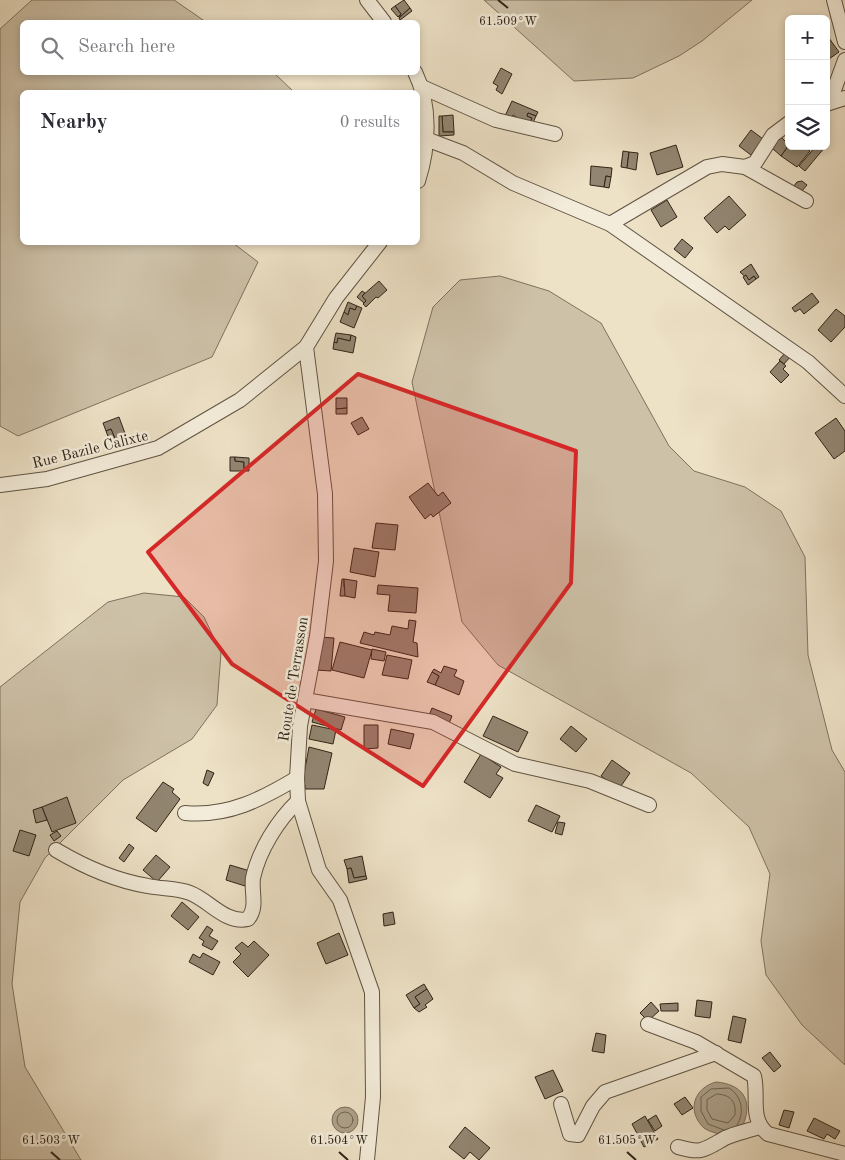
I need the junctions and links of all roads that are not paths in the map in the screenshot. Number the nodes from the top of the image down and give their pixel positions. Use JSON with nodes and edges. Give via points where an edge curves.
{"nodes":[{"id":1,"x":367,"y":0,"type":"edge"},
{"id":2,"x":834,"y":0,"type":"edge"},
{"id":3,"x":382,"y":20,"type":"edge"},
{"id":4,"x":845,"y":42,"type":"edge"},
{"id":5,"x":845,"y":60,"type":"edge"},
{"id":6,"x":416,"y":75,"type":"edge"},
{"id":7,"x":422,"y":87,"type":"junction"},
{"id":8,"x":830,"y":96,"type":"edge"},
{"id":9,"x":845,"y":98,"type":"edge"},
{"id":10,"x":830,"y":101,"type":"edge"},
{"id":11,"x":785,"y":126,"type":"edge"},
{"id":12,"x":555,"y":134,"type":"dead end"},
{"id":13,"x":426,"y":139,"type":"junction"},
{"id":14,"x":745,"y":167,"type":"junction"},
{"id":15,"x":420,"y":170,"type":"edge"},
{"id":16,"x":806,"y":201,"type":"dead end"},
{"id":17,"x":610,"y":224,"type":"junction"},
{"id":18,"x":378,"y":245,"type":"edge"},
{"id":19,"x":306,"y":347,"type":"junction"},
{"id":20,"x":845,"y":396,"type":"edge"},
{"id":21,"x":0,"y":485,"type":"edge"},
{"id":22,"x":305,"y":700,"type":"junction"},
{"id":23,"x":297,"y":778,"type":"junction"},
{"id":24,"x":298,"y":801,"type":"junction"},
{"id":25,"x":649,"y":805,"type":"dead end"},
{"id":26,"x":185,"y":813,"type":"dead end"},
{"id":27,"x":56,"y":850,"type":"dead end"},
{"id":28,"x":648,"y":1024,"type":"dead end"},
{"id":29,"x":716,"y":1053,"type":"junction"},
{"id":30,"x":561,"y":1104,"type":"dead end"},
{"id":31,"x":759,"y":1127,"type":"junction"},
{"id":32,"x":678,"y":1147,"type":"dead end"},
{"id":33,"x":845,"y":1154,"type":"edge"},
{"id":34,"x":367,"y":1160,"type":"edge"}],
"edges":[{"from":1,"to":3,"type":"street"},
{"from":2,"to":4,"type":"street"},
{"from":5,"to":8,"type":"street"},
{"from":6,"to":7,"type":"street"},
{"from":7,"to":12,"type":"street","via":[[496,120]]},
{"from":7,"to":13,"type":"street"},
{"from":9,"to":10,"type":"street"},
{"from":11,"to":14,"type":"street","via":[[773,135],[755,163]]},
{"from":13,"to":15,"type":"street"},
{"from":13,"to":17,"type":"street","via":[[463,153],[513,182]]},
{"from":14,"to":16,"type":"street"},
{"from":14,"to":17,"type":"street","via":[[722,164],[707,167]]},
{"from":17,"to":20,"type":"street","via":[[808,362]]},
{"from":18,"to":19,"type":"street","via":[[336,298]]},
{"from":19,"to":21,"type":"street","name":"Rue Bazile Calixte","via":[[240,400],[158,448],[47,479]]},
{"from":19,"to":22,"type":"street","name":"Route de Terrasson","via":[[325,494],[326,561]]},
{"from":22,"to":23,"type":"street","name":"Route de Terrasson"},
{"from":22,"to":25,"type":"street","via":[[433,722],[515,764],[590,781]]},
{"from":23,"to":24,"type":"street","name":"Route de Terrasson"},
{"from":23,"to":26,"type":"street","via":[[257,801],[202,815]]},
{"from":24,"to":27,"type":"street","via":[[277,826],[258,863],[253,879],[254,909],[248,919],[240,921],[190,893],[146,886],[105,873]]},
{"from":24,"to":34,"type":"street","name":"Route de Terrasson","via":[[319,870],[340,900],[372,992],[373,1097]]},
{"from":28,"to":29,"type":"street"},
{"from":29,"to":30,"type":"street","via":[[605,1092],[593,1106],[578,1135],[567,1130]]},
{"from":29,"to":31,"type":"street","via":[[754,1076]]},
{"from":31,"to":32,"type":"street","via":[[726,1138],[706,1150],[694,1152]]},
{"from":31,"to":33,"type":"street","via":[[768,1134]]}]}
